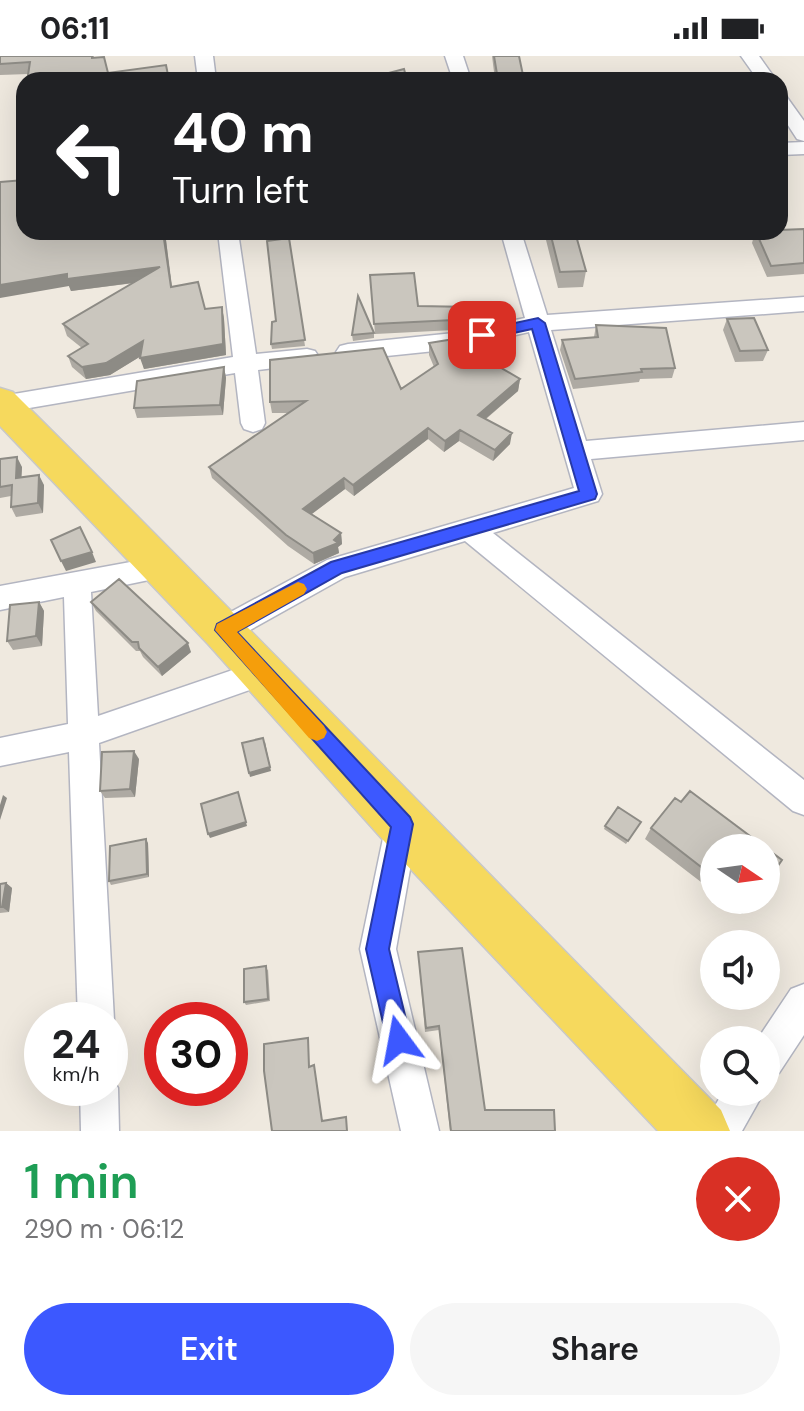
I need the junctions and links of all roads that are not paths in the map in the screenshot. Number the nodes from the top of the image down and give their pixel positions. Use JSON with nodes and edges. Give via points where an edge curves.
{"nodes":[{"id":1,"x":788,"y":113,"type":"edge"},
{"id":2,"x":803,"y":136,"type":"edge"},
{"id":3,"x":229,"y":240,"type":"edge"},
{"id":4,"x":513,"y":240,"type":"edge"},
{"id":5,"x":804,"y":304,"type":"edge"},
{"id":6,"x":538,"y":323,"type":"junction"},
{"id":7,"x":245,"y":363,"type":"junction"},
{"id":8,"x":1,"y":404,"type":"edge"},
{"id":9,"x":253,"y":423,"type":"dead end"},
{"id":10,"x":804,"y":431,"type":"edge"},
{"id":11,"x":576,"y":451,"type":"junction"},
{"id":12,"x":469,"y":529,"type":"junction"},
{"id":13,"x":163,"y":567,"type":"junction"},
{"id":14,"x":77,"y":584,"type":"junction"},
{"id":15,"x":0,"y":598,"type":"edge"},
{"id":16,"x":224,"y":630,"type":"junction"},
{"id":17,"x":262,"y":673,"type":"junction"},
{"id":18,"x":86,"y":734,"type":"junction"},
{"id":19,"x":0,"y":752,"type":"edge"},
{"id":20,"x":804,"y":800,"type":"edge"},
{"id":21,"x":402,"y":824,"type":"junction"},
{"id":22,"x":95,"y":1002,"type":"edge"},
{"id":23,"x":804,"y":1002,"type":"edge"},
{"id":24,"x":780,"y":1039,"type":"edge"},
{"id":25,"x":99,"y":1106,"type":"edge"},
{"id":26,"x":736,"y":1106,"type":"edge"},
{"id":27,"x":100,"y":1131,"type":"edge"},
{"id":28,"x":420,"y":1131,"type":"edge"},
{"id":29,"x":700,"y":1131,"type":"edge"},
{"id":30,"x":719,"y":1131,"type":"edge"}],
"edges":[{"from":1,"to":2,"type":"street"},
{"from":3,"to":7,"type":"street"},
{"from":4,"to":6,"type":"street"},
{"from":5,"to":6,"type":"street"},
{"from":6,"to":7,"type":"street","via":[[454,341]]},
{"from":6,"to":11,"type":"street"},
{"from":7,"to":8,"type":"street"},
{"from":7,"to":9,"type":"street"},
{"from":8,"to":13,"type":"main road"},
{"from":10,"to":11,"type":"street"},
{"from":11,"to":12,"type":"street","via":[[589,494]]},
{"from":12,"to":16,"type":"street","via":[[337,568]]},
{"from":12,"to":20,"type":"street"},
{"from":13,"to":14,"type":"street"},
{"from":13,"to":16,"type":"main road"},
{"from":14,"to":15,"type":"street"},
{"from":14,"to":18,"type":"street"},
{"from":16,"to":17,"type":"main road"},
{"from":17,"to":18,"type":"street"},
{"from":17,"to":21,"type":"main road"},
{"from":18,"to":19,"type":"street"},
{"from":18,"to":22,"type":"street"},
{"from":21,"to":28,"type":"street","via":[[378,949]]},
{"from":21,"to":29,"type":"main road"},
{"from":23,"to":24,"type":"street"},
{"from":25,"to":27,"type":"street"},
{"from":26,"to":30,"type":"street"}]}
